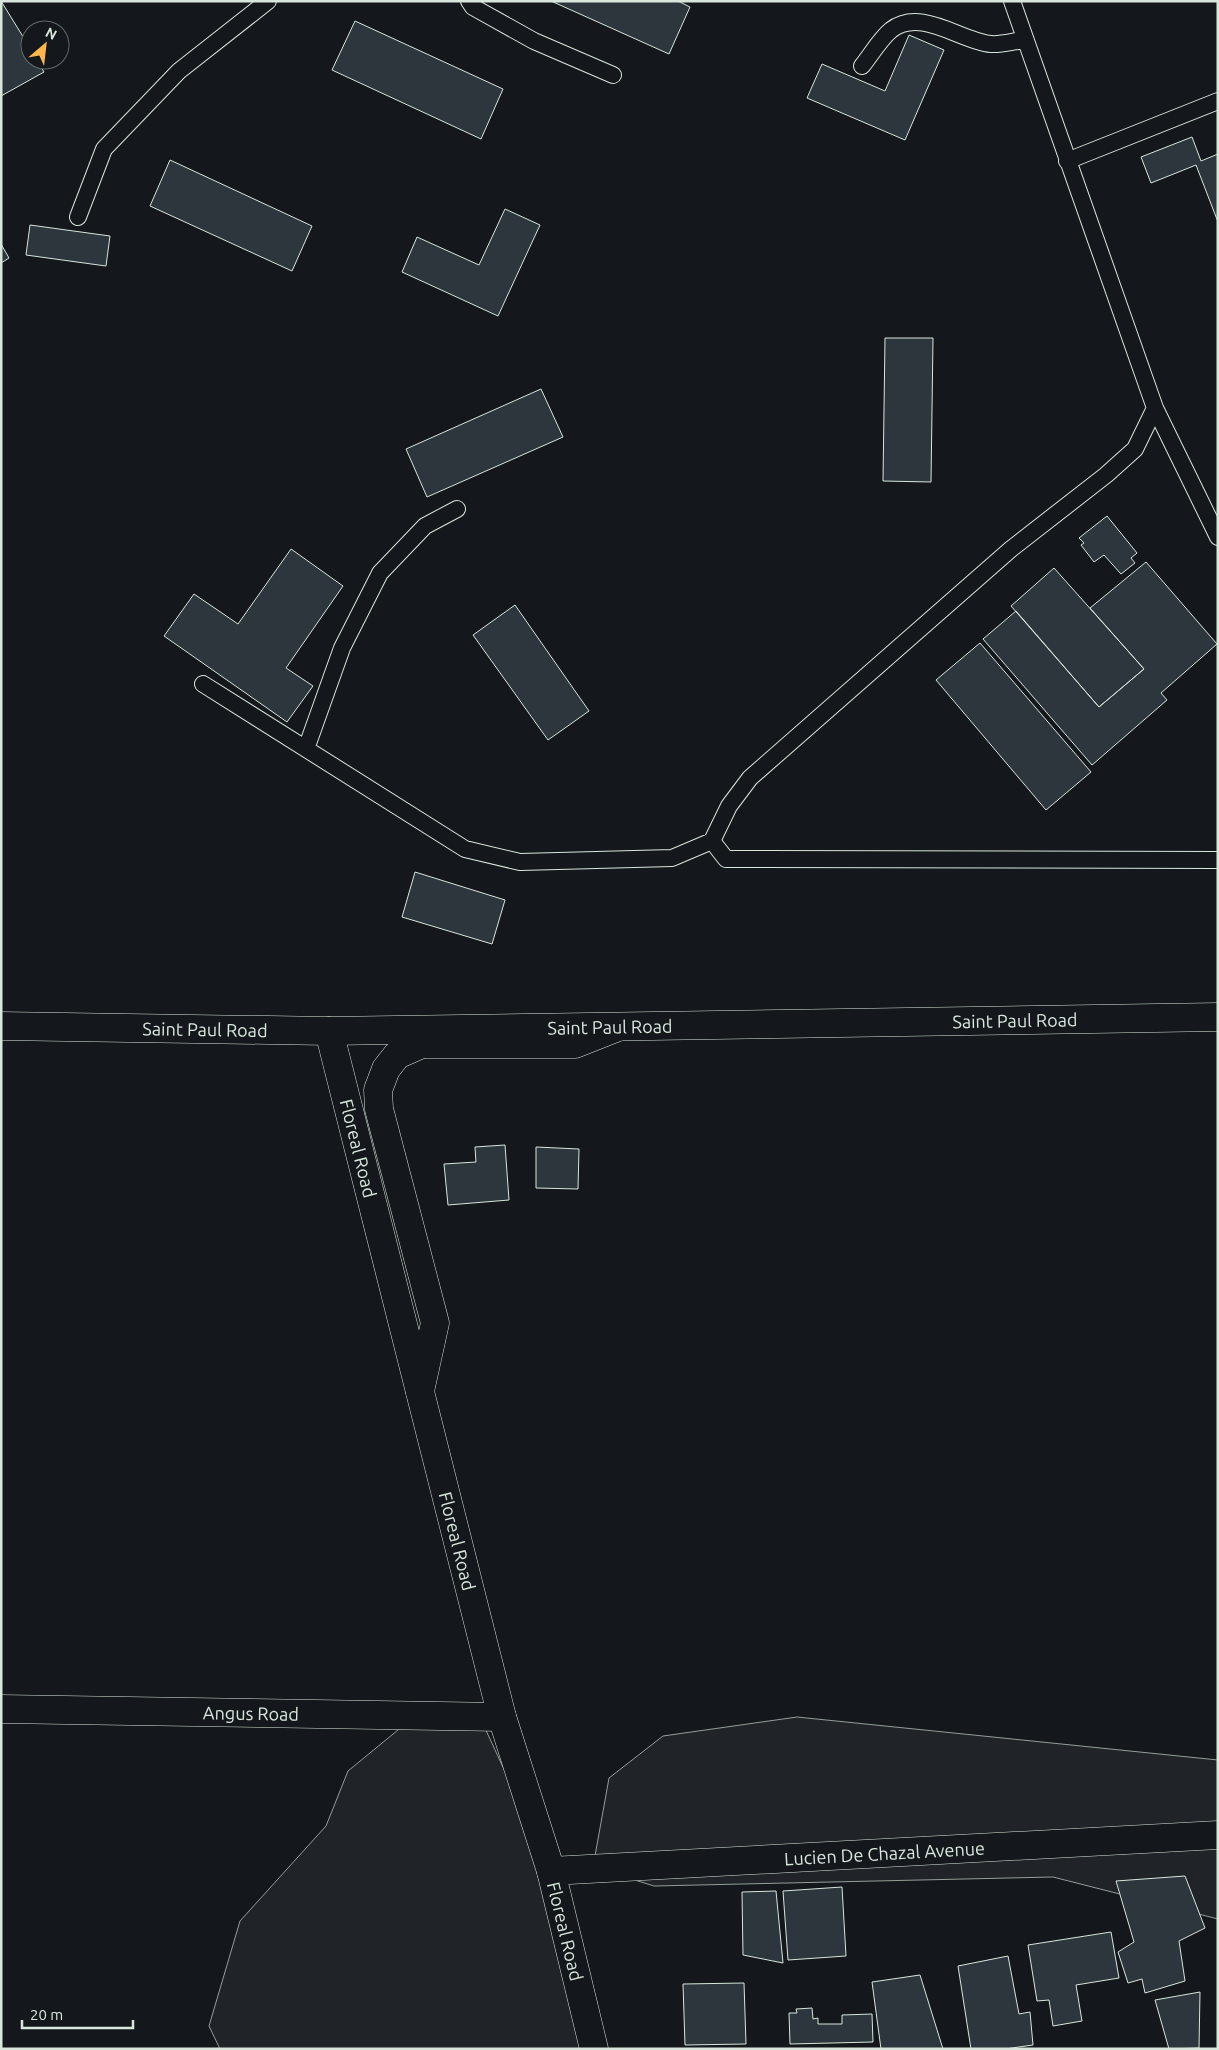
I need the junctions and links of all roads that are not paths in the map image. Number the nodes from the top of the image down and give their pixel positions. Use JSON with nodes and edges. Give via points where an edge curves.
{"nodes":[{"id":1,"x":268,"y":1,"type":"edge"},
{"id":2,"x":469,"y":1,"type":"edge"},
{"id":3,"x":1012,"y":1,"type":"edge"},
{"id":4,"x":1025,"y":40,"type":"junction"},
{"id":5,"x":862,"y":66,"type":"dead end"},
{"id":6,"x":613,"y":75,"type":"dead end"},
{"id":7,"x":1218,"y":101,"type":"edge"},
{"id":8,"x":1067,"y":161,"type":"junction"},
{"id":9,"x":78,"y":217,"type":"dead end"},
{"id":10,"x":1155,"y":408,"type":"junction"},
{"id":11,"x":457,"y":509,"type":"dead end"},
{"id":12,"x":1218,"y":537,"type":"edge"},
{"id":13,"x":203,"y":684,"type":"dead end"},
{"id":14,"x":306,"y":749,"type":"junction"},
{"id":15,"x":712,"y":841,"type":"junction"},
{"id":16,"x":1218,"y":860,"type":"edge"},
{"id":17,"x":1218,"y":1017,"type":"edge"},
{"id":18,"x":1,"y":1026,"type":"edge"},
{"id":19,"x":620,"y":1026,"type":"junction"},
{"id":20,"x":329,"y":1031,"type":"junction"},
{"id":21,"x":420,"y":1391,"type":"junction"},
{"id":22,"x":1,"y":1709,"type":"edge"},
{"id":23,"x":502,"y":1717,"type":"junction"},
{"id":24,"x":1218,"y":1836,"type":"edge"},
{"id":25,"x":551,"y":1871,"type":"junction"},
{"id":26,"x":594,"y":2049,"type":"edge"}],
"edges":[{"from":1,"to":9,"type":"lane","via":[[179,71],[104,149]]},
{"from":2,"to":6,"type":"lane","via":[[473,7],[534,41]]},
{"from":3,"to":4,"type":"lane"},
{"from":4,"to":5,"type":"lane","via":[[992,44],[962,37],[932,24],[913,22],[892,30]]},
{"from":4,"to":8,"type":"lane"},
{"from":7,"to":8,"type":"lane"},
{"from":8,"to":10,"type":"lane"},
{"from":10,"to":12,"type":"lane"},
{"from":10,"to":15,"type":"lane","via":[[1136,449],[1011,549],[750,778],[728,806]]},
{"from":11,"to":14,"type":"lane","via":[[425,526],[380,574],[342,648]]},
{"from":13,"to":14,"type":"lane"},
{"from":14,"to":15,"type":"lane","via":[[465,849],[502,858],[520,862],[672,858]]},
{"from":15,"to":16,"type":"lane","via":[[726,859]]},
{"from":17,"to":19,"type":"main road","name":"Saint Paul Road"},
{"from":18,"to":20,"type":"main road","name":"Saint Paul Road"},
{"from":19,"to":20,"type":"main road","name":"Saint Paul Road"},
{"from":19,"to":21,"type":"main road","via":[[575,1044],[422,1044],[397,1055],[386,1069],[378,1090],[379,1109],[434,1323]]},
{"from":20,"to":21,"type":"main road","name":"Floreal Road"},
{"from":21,"to":23,"type":"main road","name":"Floreal Road"},
{"from":22,"to":23,"type":"main road","name":"Angus Road"},
{"from":23,"to":25,"type":"main road","name":"Floreal Road"},
{"from":24,"to":25,"type":"main road","name":"Lucien De Chazal Avenue"},
{"from":25,"to":26,"type":"main road","name":"Floreal Road"}]}
